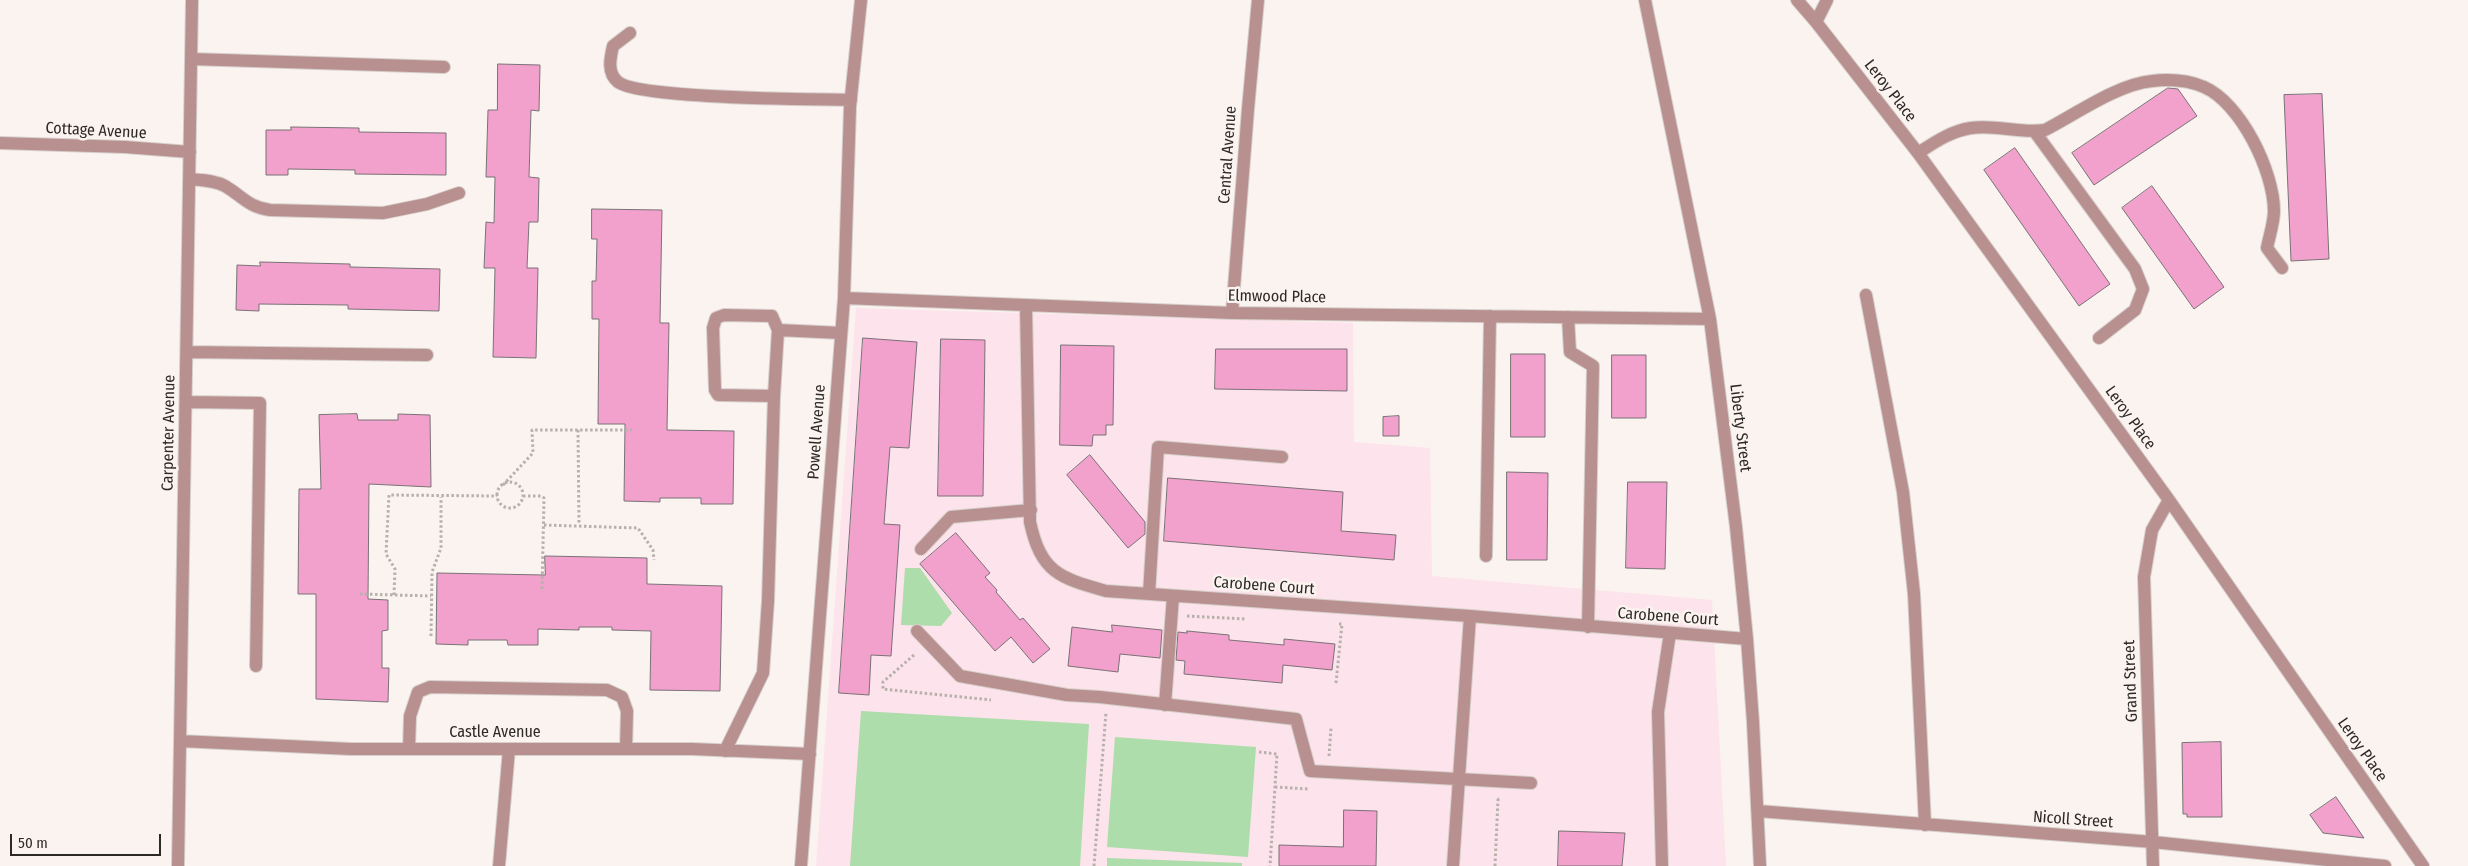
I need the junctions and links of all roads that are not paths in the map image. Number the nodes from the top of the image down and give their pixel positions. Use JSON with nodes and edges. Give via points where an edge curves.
{"nodes":[{"id":1,"x":192,"y":0,"type":"edge"},
{"id":2,"x":861,"y":0,"type":"edge"},
{"id":3,"x":1258,"y":0,"type":"edge"},
{"id":4,"x":1645,"y":0,"type":"edge"},
{"id":5,"x":1796,"y":0,"type":"edge"},
{"id":6,"x":1826,"y":0,"type":"edge"},
{"id":7,"x":1816,"y":22,"type":"junction"},
{"id":8,"x":630,"y":33,"type":"dead end"},
{"id":9,"x":191,"y":58,"type":"junction"},
{"id":10,"x":444,"y":67,"type":"dead end"},
{"id":11,"x":851,"y":100,"type":"junction"},
{"id":12,"x":2035,"y":132,"type":"junction"},
{"id":13,"x":0,"y":143,"type":"edge"},
{"id":14,"x":190,"y":152,"type":"junction"},
{"id":15,"x":1918,"y":153,"type":"junction"},
{"id":16,"x":190,"y":179,"type":"junction"},
{"id":17,"x":459,"y":193,"type":"dead end"},
{"id":18,"x":2282,"y":268,"type":"dead end"},
{"id":19,"x":1866,"y":296,"type":"dead end"},
{"id":20,"x":844,"y":298,"type":"junction"},
{"id":21,"x":1026,"y":306,"type":"junction"},
{"id":22,"x":1232,"y":313,"type":"junction"},
{"id":23,"x":1490,"y":316,"type":"junction"},
{"id":24,"x":1568,"y":317,"type":"junction"},
{"id":25,"x":1710,"y":319,"type":"junction"},
{"id":26,"x":778,"y":330,"type":"junction"},
{"id":27,"x":841,"y":332,"type":"junction"},
{"id":28,"x":2099,"y":338,"type":"dead end"},
{"id":29,"x":187,"y":352,"type":"junction"},
{"id":30,"x":427,"y":355,"type":"dead end"},
{"id":31,"x":774,"y":396,"type":"junction"},
{"id":32,"x":186,"y":402,"type":"junction"},
{"id":33,"x":1282,"y":457,"type":"dead end"},
{"id":34,"x":2169,"y":500,"type":"junction"},
{"id":35,"x":1031,"y":510,"type":"junction"},
{"id":36,"x":921,"y":549,"type":"dead end"},
{"id":37,"x":1486,"y":556,"type":"dead end"},
{"id":38,"x":1149,"y":594,"type":"junction"},
{"id":39,"x":1173,"y":596,"type":"junction"},
{"id":40,"x":1470,"y":616,"type":"junction"},
{"id":41,"x":1588,"y":627,"type":"junction"},
{"id":42,"x":917,"y":631,"type":"dead end"},
{"id":43,"x":1670,"y":633,"type":"junction"},
{"id":44,"x":1747,"y":640,"type":"junction"},
{"id":45,"x":256,"y":666,"type":"dead end"},
{"id":46,"x":1165,"y":705,"type":"junction"},
{"id":47,"x":180,"y":741,"type":"junction"},
{"id":48,"x":409,"y":748,"type":"junction"},
{"id":49,"x":508,"y":749,"type":"junction"},
{"id":50,"x":626,"y":749,"type":"junction"},
{"id":51,"x":725,"y":751,"type":"junction"},
{"id":52,"x":810,"y":754,"type":"junction"},
{"id":53,"x":1459,"y":780,"type":"junction"},
{"id":54,"x":1531,"y":783,"type":"dead end"},
{"id":55,"x":1758,"y":811,"type":"junction"},
{"id":56,"x":1925,"y":825,"type":"junction"},
{"id":57,"x":2153,"y":842,"type":"junction"},
{"id":58,"x":178,"y":866,"type":"edge"},
{"id":59,"x":499,"y":866,"type":"edge"},
{"id":60,"x":802,"y":866,"type":"edge"},
{"id":61,"x":1453,"y":866,"type":"edge"},
{"id":62,"x":1662,"y":866,"type":"edge"},
{"id":63,"x":1760,"y":866,"type":"edge"},
{"id":64,"x":2153,"y":866,"type":"edge"},
{"id":65,"x":2385,"y":866,"type":"edge"},
{"id":66,"x":2422,"y":866,"type":"edge"}],
"edges":[{"from":1,"to":9,"type":"street","name":"Carpenter Avenue"},
{"from":2,"to":11,"type":"street","name":"Powell Avenue"},
{"from":3,"to":22,"type":"street","name":"Central Avenue"},
{"from":4,"to":25,"type":"street","name":"Liberty Street"},
{"from":5,"to":7,"type":"street","name":"Leroy Place"},
{"from":6,"to":7,"type":"street"},
{"from":7,"to":15,"type":"street","name":"Leroy Place"},
{"from":8,"to":11,"type":"street","via":[[612,46],[609,66],[616,81],[628,88],[667,93]]},
{"from":9,"to":10,"type":"street"},
{"from":9,"to":14,"type":"street","name":"Carpenter Avenue"},
{"from":11,"to":20,"type":"street","name":"Powell Avenue"},
{"from":12,"to":15,"type":"street","via":[[1972,128],[1947,135]]},
{"from":12,"to":18,"type":"street","via":[[2045,130],[2127,87],[2150,81],[2182,80],[2205,88],[2232,109],[2253,140],[2270,177],[2274,212],[2267,248]]},
{"from":12,"to":28,"type":"street","via":[[2135,269],[2143,289],[2135,310]]},
{"from":13,"to":14,"type":"street","name":"Cottage Avenue"},
{"from":14,"to":16,"type":"street","name":"Carpenter Avenue"},
{"from":15,"to":34,"type":"street","name":"Leroy Place"},
{"from":16,"to":17,"type":"street","via":[[223,185],[255,208],[270,210],[383,213]]},
{"from":16,"to":29,"type":"street","name":"Carpenter Avenue"},
{"from":19,"to":56,"type":"street","via":[[1903,492],[1914,594]]},
{"from":20,"to":21,"type":"street","name":"Elmwood Place"},
{"from":20,"to":27,"type":"street","name":"Powell Avenue"},
{"from":21,"to":22,"type":"street","name":"Elmwood Place"},
{"from":21,"to":35,"type":"street","name":"Carobene Court"},
{"from":22,"to":23,"type":"street","name":"Elmwood Place"},
{"from":23,"to":24,"type":"street","name":"Elmwood Place"},
{"from":23,"to":37,"type":"street"},
{"from":24,"to":25,"type":"street","name":"Elmwood Place"},
{"from":24,"to":41,"type":"street","via":[[1570,352],[1593,366]]},
{"from":25,"to":44,"type":"street","name":"Liberty Street"},
{"from":26,"to":27,"type":"street"},
{"from":26,"to":31,"type":"street"},
{"from":26,"to":31,"type":"street","via":[[772,316],[724,315],[716,318],[713,328],[715,390],[718,395]]},
{"from":27,"to":52,"type":"street","name":"Powell Avenue"},
{"from":29,"to":30,"type":"street"},
{"from":29,"to":32,"type":"street","name":"Carpenter Avenue"},
{"from":31,"to":51,"type":"street","via":[[768,602],[762,673]]},
{"from":32,"to":45,"type":"street","via":[[260,403]]},
{"from":32,"to":47,"type":"street","name":"Carpenter Avenue"},
{"from":33,"to":38,"type":"street","via":[[1158,447]]},
{"from":34,"to":57,"type":"street","name":"Grand Street","via":[[2152,530],[2144,577]]},
{"from":34,"to":66,"type":"street","name":"Leroy Place"},
{"from":35,"to":36,"type":"street","via":[[951,517]]},
{"from":35,"to":38,"type":"street","name":"Carobene Court","via":[[1034,542],[1046,564],[1068,580],[1106,591]]},
{"from":38,"to":39,"type":"street","name":"Carobene Court"},
{"from":39,"to":40,"type":"street","name":"Carobene Court"},
{"from":39,"to":46,"type":"street"},
{"from":40,"to":41,"type":"street","name":"Carobene Court"},
{"from":40,"to":53,"type":"street"},
{"from":41,"to":43,"type":"street","name":"Carobene Court"},
{"from":42,"to":46,"type":"street","via":[[960,676],[1067,695]]},
{"from":43,"to":44,"type":"street","name":"Carobene Court"},
{"from":43,"to":62,"type":"street","via":[[1658,712]]},
{"from":44,"to":55,"type":"street","name":"Liberty Street"},
{"from":46,"to":53,"type":"street","via":[[1296,719],[1310,771]]},
{"from":47,"to":48,"type":"street","name":"Castle Avenue"},
{"from":47,"to":58,"type":"street","name":"Carpenter Avenue"},
{"from":48,"to":49,"type":"street","name":"Castle Avenue"},
{"from":48,"to":50,"type":"street","via":[[410,716],[418,692],[430,687],[607,690],[622,697],[627,711]]},
{"from":49,"to":50,"type":"street","name":"Castle Avenue"},
{"from":49,"to":59,"type":"street"},
{"from":50,"to":51,"type":"street","name":"Castle Avenue"},
{"from":51,"to":52,"type":"street","name":"Castle Avenue"},
{"from":52,"to":60,"type":"street","name":"Powell Avenue"},
{"from":53,"to":54,"type":"street"},
{"from":53,"to":61,"type":"street"},
{"from":55,"to":56,"type":"street","name":"Nicoll Street"},
{"from":55,"to":63,"type":"street","name":"Liberty Street"},
{"from":56,"to":57,"type":"street","name":"Nicoll Street"},
{"from":57,"to":64,"type":"street","name":"Grand Street"},
{"from":57,"to":65,"type":"street","name":"Nicoll Street"}]}
